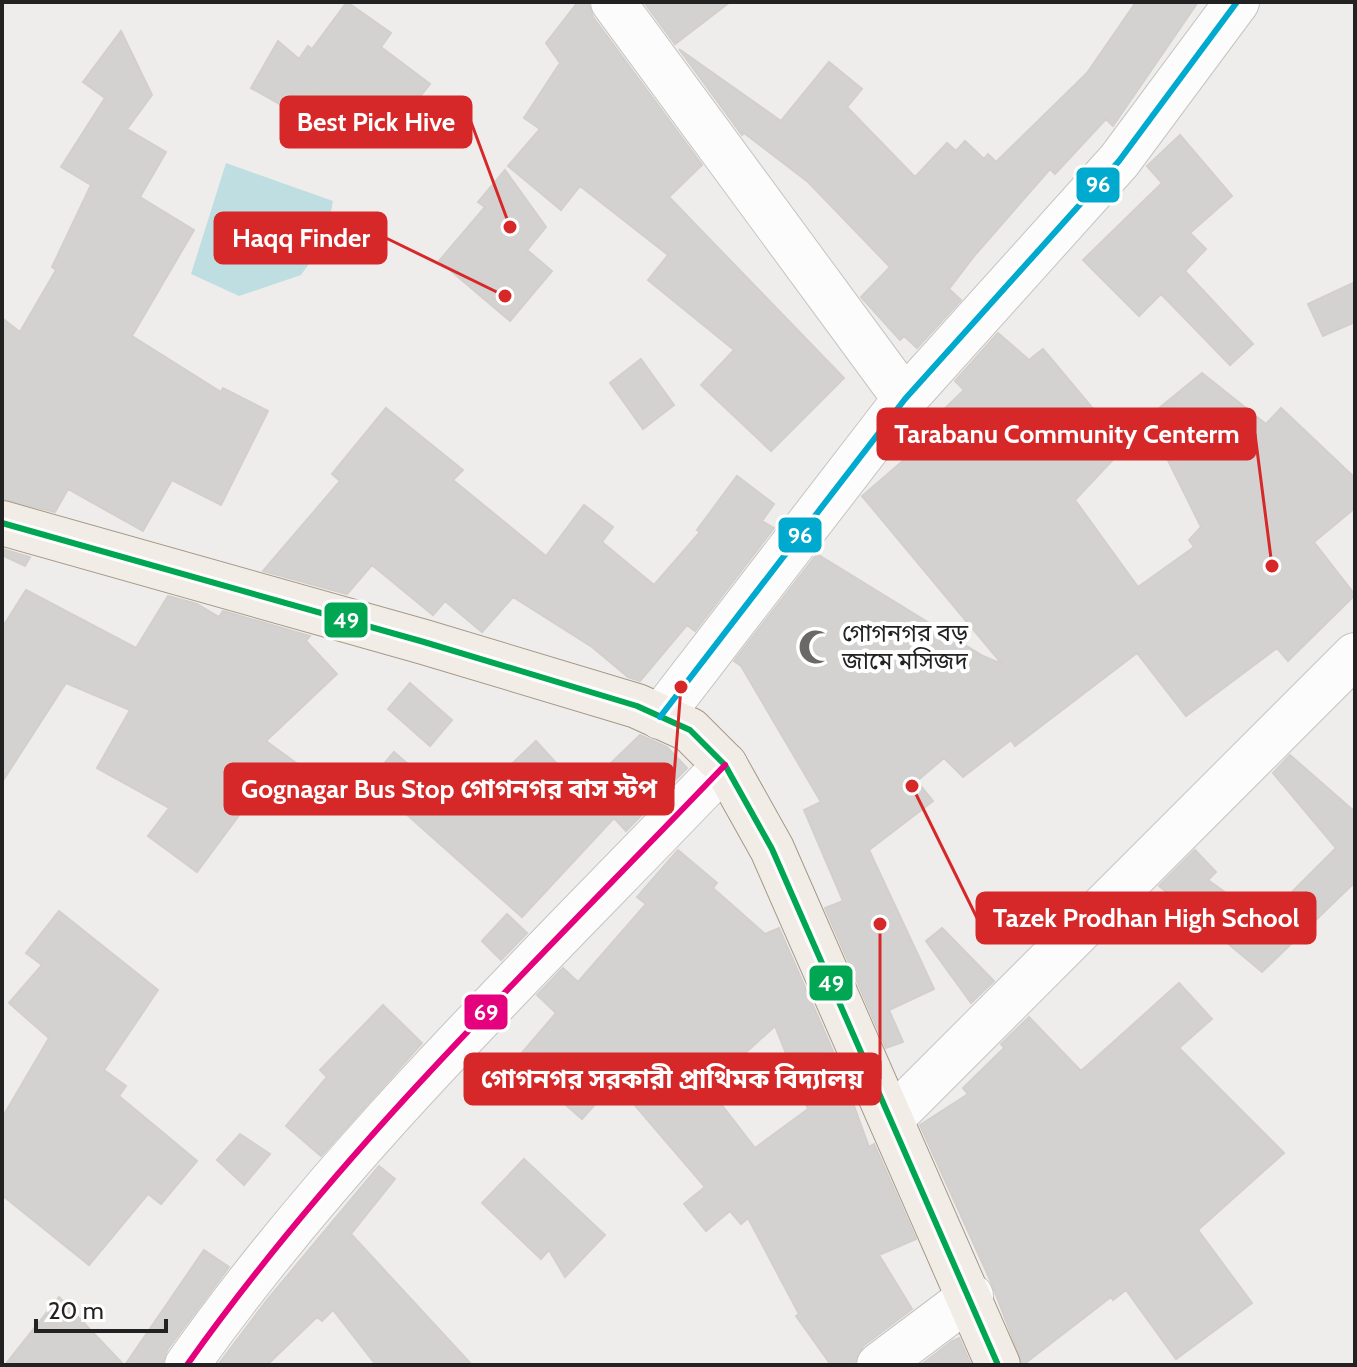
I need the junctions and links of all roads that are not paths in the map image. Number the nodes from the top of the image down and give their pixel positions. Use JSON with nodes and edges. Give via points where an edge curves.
{"nodes":[{"id":1,"x":613,"y":2,"type":"edge"},
{"id":2,"x":1237,"y":2,"type":"edge"},
{"id":3,"x":905,"y":399,"type":"junction"},
{"id":4,"x":2,"y":523,"type":"edge"},
{"id":5,"x":1355,"y":655,"type":"edge"},
{"id":6,"x":660,"y":717,"type":"junction"},
{"id":7,"x":725,"y":765,"type":"junction"},
{"id":8,"x":891,"y":1119,"type":"junction"},
{"id":9,"x":971,"y":1296,"type":"junction"},
{"id":10,"x":187,"y":1365,"type":"edge"},
{"id":11,"x":879,"y":1365,"type":"edge"},
{"id":12,"x":998,"y":1365,"type":"edge"}],
"edges":[{"from":1,"to":3,"type":"street"},
{"from":2,"to":3,"type":"street","via":[[1119,161]]},
{"from":3,"to":6,"type":"street"},
{"from":4,"to":6,"type":"main road","via":[[440,646]]},
{"from":5,"to":8,"type":"street"},
{"from":6,"to":7,"type":"main road","via":[[690,730]]},
{"from":7,"to":8,"type":"main road","via":[[772,849]]},
{"from":7,"to":10,"type":"street","via":[[363,1144]]},
{"from":8,"to":9,"type":"main road"},
{"from":9,"to":11,"type":"street"},
{"from":9,"to":12,"type":"main road"}]}
